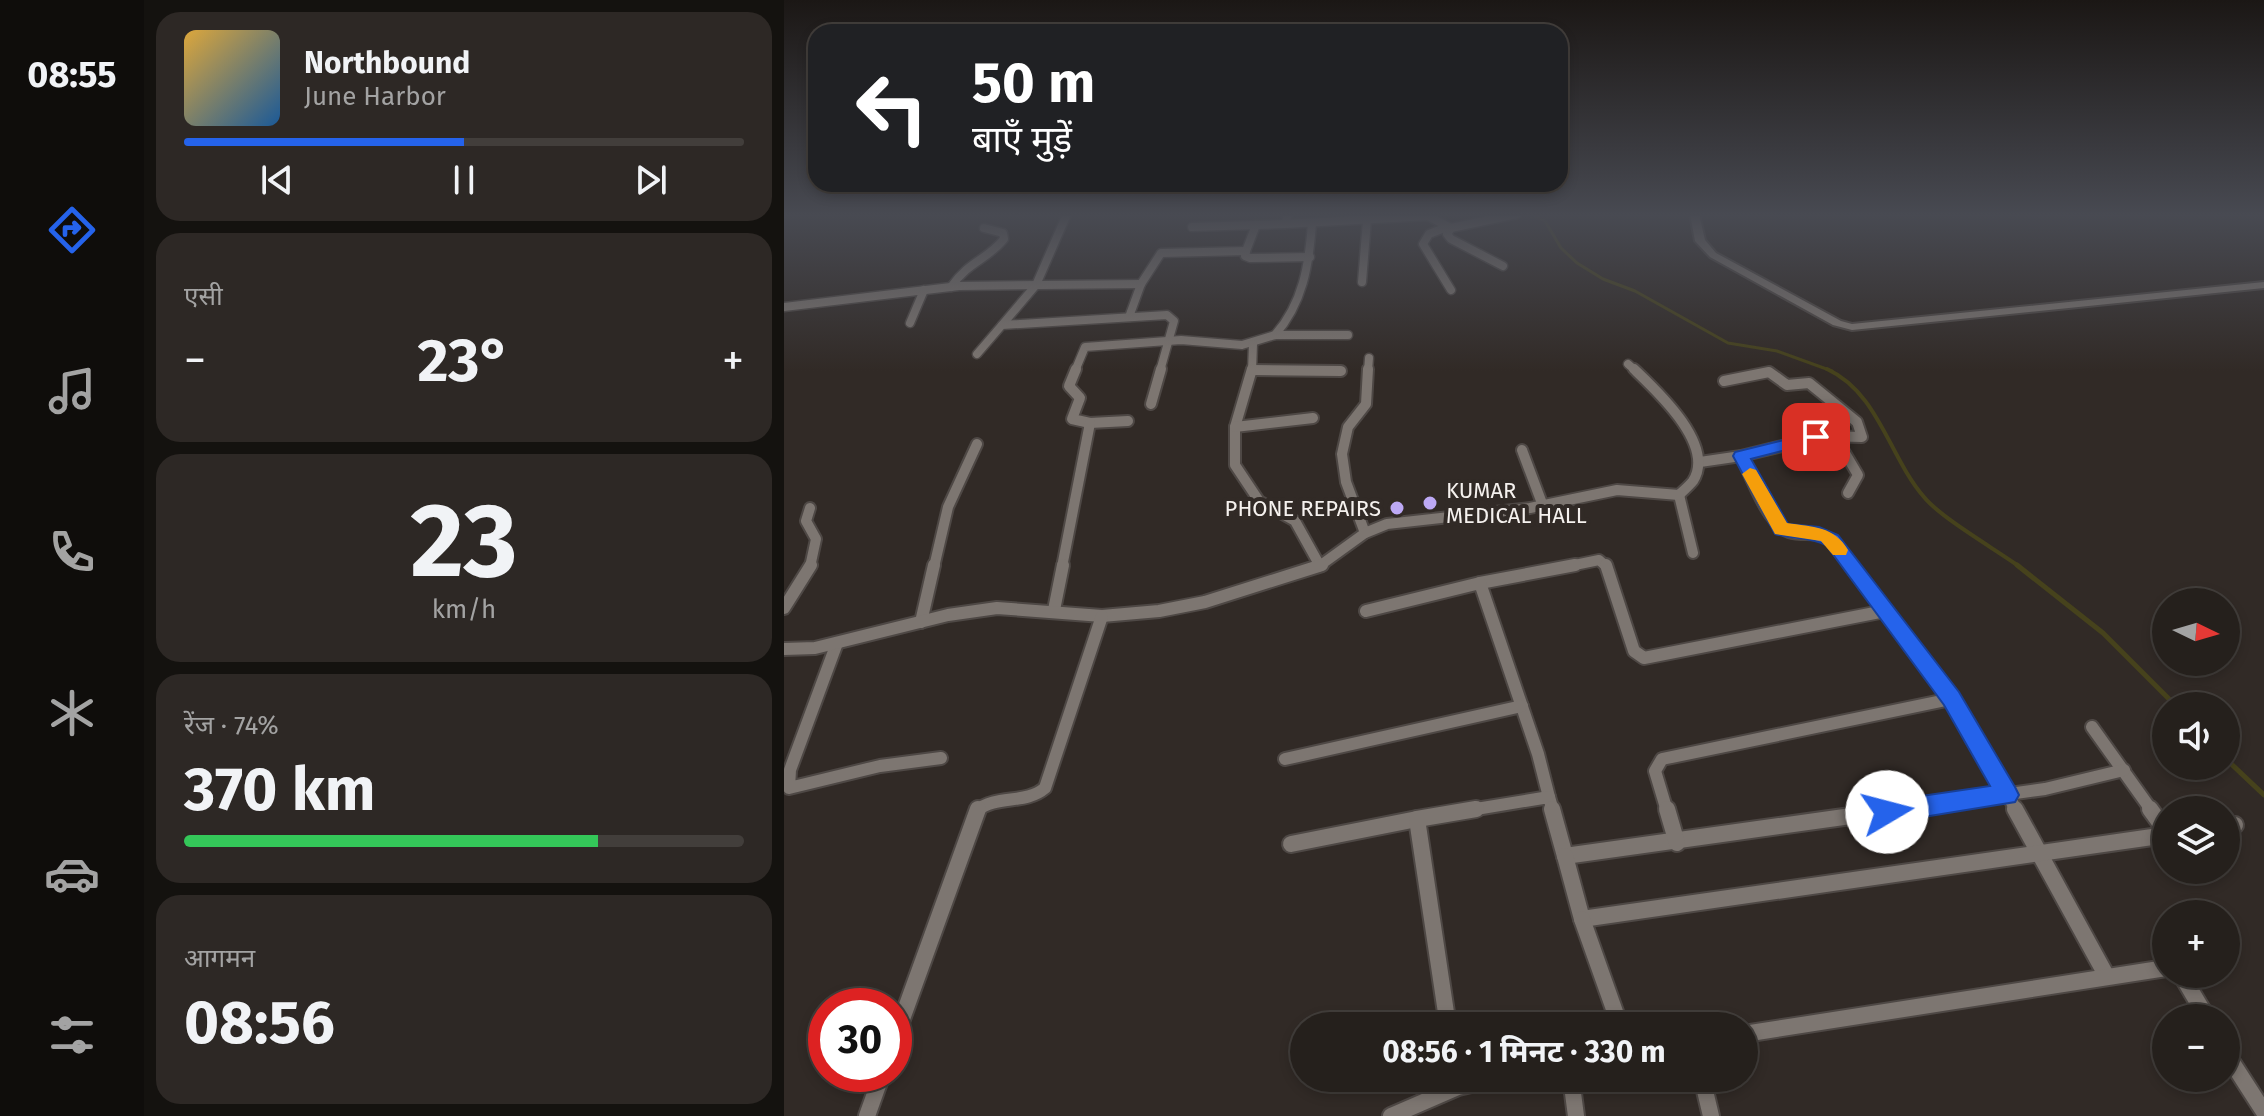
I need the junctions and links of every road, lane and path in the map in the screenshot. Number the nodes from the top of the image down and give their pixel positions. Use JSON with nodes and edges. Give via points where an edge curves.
{"nodes":[{"id":1,"x":967,"y":266,"type":"edge"},
{"id":2,"x":1044,"y":266,"type":"edge"},
{"id":3,"x":1153,"y":266,"type":"edge"},
{"id":4,"x":1307,"y":266,"type":"edge"},
{"id":5,"x":1363,"y":266,"type":"edge"},
{"id":6,"x":1436,"y":266,"type":"edge"},
{"id":7,"x":1734,"y":266,"type":"edge"},
{"id":8,"x":1362,"y":282,"type":"dead end"},
{"id":9,"x":1141,"y":284,"type":"junction"},
{"id":10,"x":1036,"y":285,"type":"junction"},
{"id":11,"x":2264,"y":285,"type":"edge"},
{"id":12,"x":951,"y":287,"type":"junction"},
{"id":13,"x":924,"y":290,"type":"junction"},
{"id":14,"x":1451,"y":290,"type":"dead end"},
{"id":15,"x":784,"y":307,"type":"edge"},
{"id":16,"x":1129,"y":317,"type":"junction"},
{"id":17,"x":910,"y":323,"type":"dead end"},
{"id":18,"x":1002,"y":325,"type":"junction"},
{"id":19,"x":1275,"y":335,"type":"junction"},
{"id":20,"x":1348,"y":335,"type":"dead end"},
{"id":21,"x":1169,"y":341,"type":"junction"},
{"id":22,"x":1253,"y":344,"type":"junction"},
{"id":23,"x":977,"y":354,"type":"dead end"},
{"id":24,"x":1369,"y":358,"type":"dead end"},
{"id":25,"x":1628,"y":364,"type":"dead end"},
{"id":26,"x":1252,"y":370,"type":"junction"},
{"id":27,"x":1341,"y":371,"type":"dead end"},
{"id":28,"x":1724,"y":381,"type":"dead end"},
{"id":29,"x":1151,"y":404,"type":"dead end"},
{"id":30,"x":1313,"y":418,"type":"dead end"},
{"id":31,"x":1128,"y":421,"type":"dead end"},
{"id":32,"x":1090,"y":423,"type":"junction"},
{"id":33,"x":1235,"y":427,"type":"junction"},
{"id":34,"x":1835,"y":436,"type":"junction"},
{"id":35,"x":977,"y":444,"type":"dead end"},
{"id":36,"x":1522,"y":450,"type":"dead end"},
{"id":37,"x":1741,"y":456,"type":"junction"},
{"id":38,"x":1700,"y":462,"type":"junction"},
{"id":39,"x":1848,"y":493,"type":"dead end"},
{"id":40,"x":1679,"y":495,"type":"junction"},
{"id":41,"x":1543,"y":506,"type":"junction"},
{"id":42,"x":810,"y":508,"type":"dead end"},
{"id":43,"x":1365,"y":533,"type":"junction"},
{"id":44,"x":1693,"y":553,"type":"dead end"},
{"id":45,"x":1320,"y":566,"type":"junction"},
{"id":46,"x":1480,"y":583,"type":"junction"},
{"id":47,"x":784,"y":608,"type":"edge"},
{"id":48,"x":1054,"y":610,"type":"junction"},
{"id":49,"x":1366,"y":611,"type":"dead end"},
{"id":50,"x":1885,"y":611,"type":"junction"},
{"id":51,"x":1102,"y":616,"type":"junction"},
{"id":52,"x":921,"y":622,"type":"junction"},
{"id":53,"x":837,"y":643,"type":"junction"},
{"id":54,"x":784,"y":649,"type":"edge"},
{"id":55,"x":1951,"y":699,"type":"junction"},
{"id":56,"x":1522,"y":706,"type":"junction"},
{"id":57,"x":2092,"y":727,"type":"dead end"},
{"id":58,"x":941,"y":758,"type":"dead end"},
{"id":59,"x":1285,"y":759,"type":"dead end"},
{"id":60,"x":2124,"y":770,"type":"junction"},
{"id":61,"x":787,"y":793,"type":"edge"},
{"id":62,"x":2007,"y":795,"type":"junction"},
{"id":63,"x":1549,"y":797,"type":"junction"},
{"id":64,"x":2152,"y":812,"type":"edge"},
{"id":65,"x":1417,"y":819,"type":"junction"},
{"id":66,"x":2152,"y":835,"type":"edge"},
{"id":67,"x":1677,"y":843,"type":"junction"},
{"id":68,"x":1291,"y":844,"type":"dead end"},
{"id":69,"x":2041,"y":853,"type":"junction"},
{"id":70,"x":1565,"y":856,"type":"junction"},
{"id":71,"x":1582,"y":919,"type":"junction"},
{"id":72,"x":2152,"y":970,"type":"edge"},
{"id":73,"x":2106,"y":975,"type":"junction"},
{"id":74,"x":912,"y":991,"type":"edge"},
{"id":75,"x":1446,"y":1012,"type":"edge"},
{"id":76,"x":1615,"y":1012,"type":"edge"},
{"id":77,"x":1758,"y":1032,"type":"edge"},
{"id":78,"x":2240,"y":1075,"type":"edge"},
{"id":79,"x":876,"y":1092,"type":"edge"},
{"id":80,"x":1438,"y":1092,"type":"edge"},
{"id":81,"x":1573,"y":1092,"type":"edge"},
{"id":82,"x":1705,"y":1092,"type":"edge"},
{"id":83,"x":2264,"y":1112,"type":"edge"},
{"id":84,"x":867,"y":1116,"type":"edge"},
{"id":85,"x":1391,"y":1116,"type":"edge"},
{"id":86,"x":1576,"y":1116,"type":"edge"},
{"id":87,"x":1711,"y":1116,"type":"edge"}],
"edges":[{"from":1,"to":12,"type":"street"},
{"from":2,"to":10,"type":"street"},
{"from":3,"to":9,"type":"street"},
{"from":4,"to":19,"type":"street","via":[[1298,300]]},
{"from":5,"to":8,"type":"street"},
{"from":6,"to":14,"type":"street"},
{"from":7,"to":11,"type":"street","via":[[1847,327]]},
{"from":9,"to":10,"type":"street"},
{"from":9,"to":16,"type":"street"},
{"from":10,"to":12,"type":"street"},
{"from":10,"to":18,"type":"street"},
{"from":12,"to":13,"type":"street"},
{"from":13,"to":15,"type":"street"},
{"from":13,"to":17,"type":"street"},
{"from":16,"to":18,"type":"street"},
{"from":16,"to":21,"type":"street","via":[[1172,317]]},
{"from":18,"to":23,"type":"street"},
{"from":19,"to":20,"type":"street"},
{"from":19,"to":22,"type":"street"},
{"from":21,"to":22,"type":"street"},
{"from":21,"to":29,"type":"street"},
{"from":21,"to":32,"type":"street","via":[[1081,350],[1069,386],[1080,398],[1072,419]]},
{"from":22,"to":26,"type":"street"},
{"from":24,"to":43,"type":"street","via":[[1365,407],[1345,434],[1342,454]]},
{"from":25,"to":38,"type":"street","via":[[1677,413]]},
{"from":26,"to":27,"type":"street"},
{"from":26,"to":33,"type":"street"},
{"from":28,"to":34,"type":"street","via":[[1769,372],[1787,385],[1813,385],[1857,422],[1862,434],[1860,439]]},
{"from":30,"to":33,"type":"street"},
{"from":31,"to":32,"type":"street"},
{"from":32,"to":48,"type":"street"},
{"from":33,"to":45,"type":"street","via":[[1239,475],[1259,501],[1295,521]]},
{"from":34,"to":37,"type":"street"},
{"from":34,"to":39,"type":"street","via":[[1858,475]]},
{"from":35,"to":52,"type":"street","via":[[948,507]]},
{"from":36,"to":41,"type":"street"},
{"from":37,"to":38,"type":"street"},
{"from":37,"to":50,"type":"street","via":[[1775,522],[1786,532],[1819,533],[1832,540]]},
{"from":38,"to":40,"type":"street"},
{"from":40,"to":41,"type":"street","via":[[1617,490]]},
{"from":40,"to":44,"type":"street"},
{"from":41,"to":43,"type":"street","via":[[1387,524]]},
{"from":42,"to":47,"type":"street","via":[[806,521],[816,539],[811,565]]},
{"from":43,"to":45,"type":"street"},
{"from":45,"to":51,"type":"street","via":[[1205,602]]},
{"from":46,"to":49,"type":"street"},
{"from":46,"to":50,"type":"street","via":[[1599,560],[1606,564],[1634,651],[1644,658]]},
{"from":46,"to":56,"type":"street"},
{"from":48,"to":51,"type":"street"},
{"from":48,"to":52,"type":"street","via":[[997,608]]},
{"from":50,"to":55,"type":"street"},
{"from":51,"to":74,"type":"street","via":[[1045,788],[1035,797],[991,801],[976,811]]},
{"from":52,"to":53,"type":"street"},
{"from":53,"to":54,"type":"street"},
{"from":53,"to":61,"type":"street","via":[[790,770]]},
{"from":55,"to":62,"type":"street"},
{"from":55,"to":67,"type":"street","via":[[1662,759],[1655,771]]},
{"from":56,"to":59,"type":"street"},
{"from":56,"to":63,"type":"street"},
{"from":57,"to":60,"type":"street"},
{"from":58,"to":61,"type":"street","via":[[880,766]]},
{"from":60,"to":62,"type":"street"},
{"from":60,"to":64,"type":"street"},
{"from":62,"to":67,"type":"street"},
{"from":62,"to":69,"type":"street"},
{"from":63,"to":65,"type":"street"},
{"from":63,"to":70,"type":"street"},
{"from":65,"to":68,"type":"street"},
{"from":65,"to":75,"type":"street"},
{"from":66,"to":69,"type":"street"},
{"from":67,"to":70,"type":"street"},
{"from":69,"to":71,"type":"street"},
{"from":69,"to":73,"type":"street"},
{"from":70,"to":71,"type":"street"},
{"from":71,"to":76,"type":"street"},
{"from":72,"to":73,"type":"street"},
{"from":73,"to":77,"type":"street"},
{"from":78,"to":83,"type":"street"},
{"from":79,"to":84,"type":"street"},
{"from":80,"to":85,"type":"street"},
{"from":81,"to":86,"type":"street"},
{"from":82,"to":87,"type":"street"}]}
